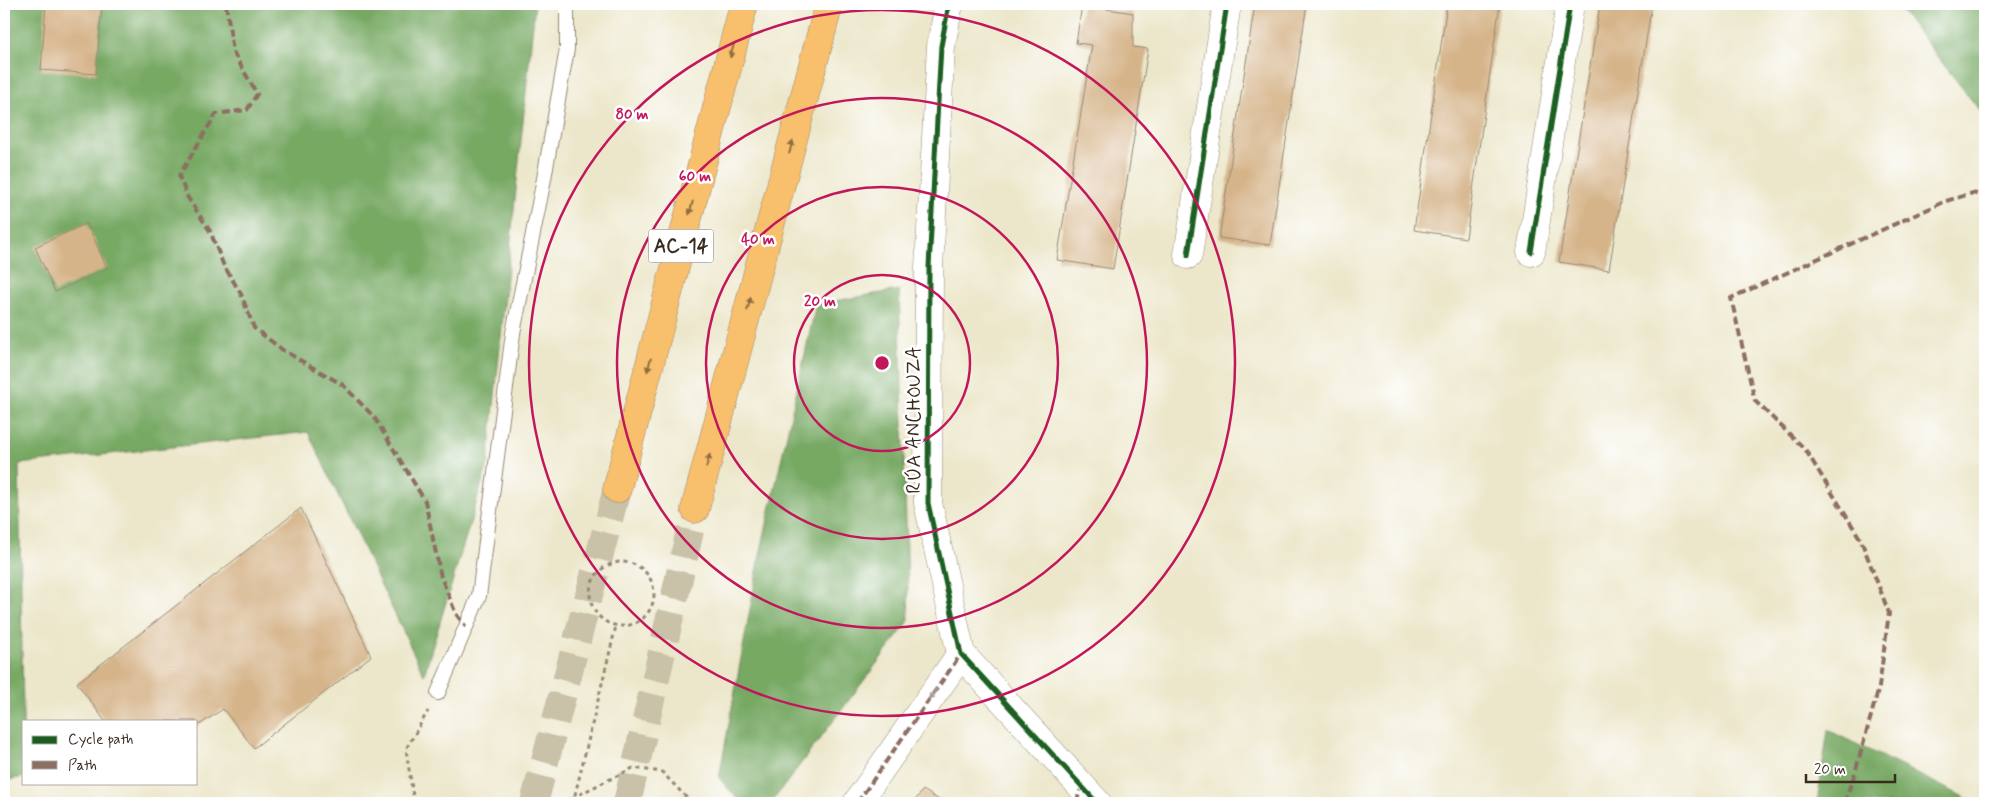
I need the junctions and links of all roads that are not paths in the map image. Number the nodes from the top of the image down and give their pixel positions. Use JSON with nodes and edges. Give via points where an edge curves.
{"nodes":[{"id":1,"x":567,"y":4,"type":"edge"},
{"id":2,"x":744,"y":4,"type":"edge"},
{"id":3,"x":829,"y":4,"type":"edge"},
{"id":4,"x":949,"y":4,"type":"edge"},
{"id":5,"x":1227,"y":4,"type":"edge"},
{"id":6,"x":1570,"y":4,"type":"edge"},
{"id":7,"x":1531,"y":252,"type":"dead end"},
{"id":8,"x":1188,"y":255,"type":"dead end"},
{"id":9,"x":617,"y":488,"type":"tunnel mouth"},
{"id":10,"x":695,"y":509,"type":"tunnel mouth"},
{"id":11,"x":961,"y":654,"type":"junction"},
{"id":12,"x":438,"y":693,"type":"road end"},
{"id":13,"x":1085,"y":799,"type":"edge"},
{"id":14,"x":857,"y":803,"type":"edge"}],
"edges":[{"from":1,"to":12,"type":"lane","via":[[566,49],[513,333],[479,596]]},
{"from":2,"to":9,"type":"highway","number":"AC-14","one_way":true},
{"from":10,"to":3,"type":"highway","one_way":true},
{"from":4,"to":11,"type":"street","name":"RÚA ANCHOUZA","via":[[941,46],[929,267],[928,503]]},
{"from":5,"to":8,"type":"street"},
{"from":6,"to":7,"type":"street"},
{"from":11,"to":13,"type":"street"},
{"from":11,"to":14,"type":"street","one_way":true}]}
